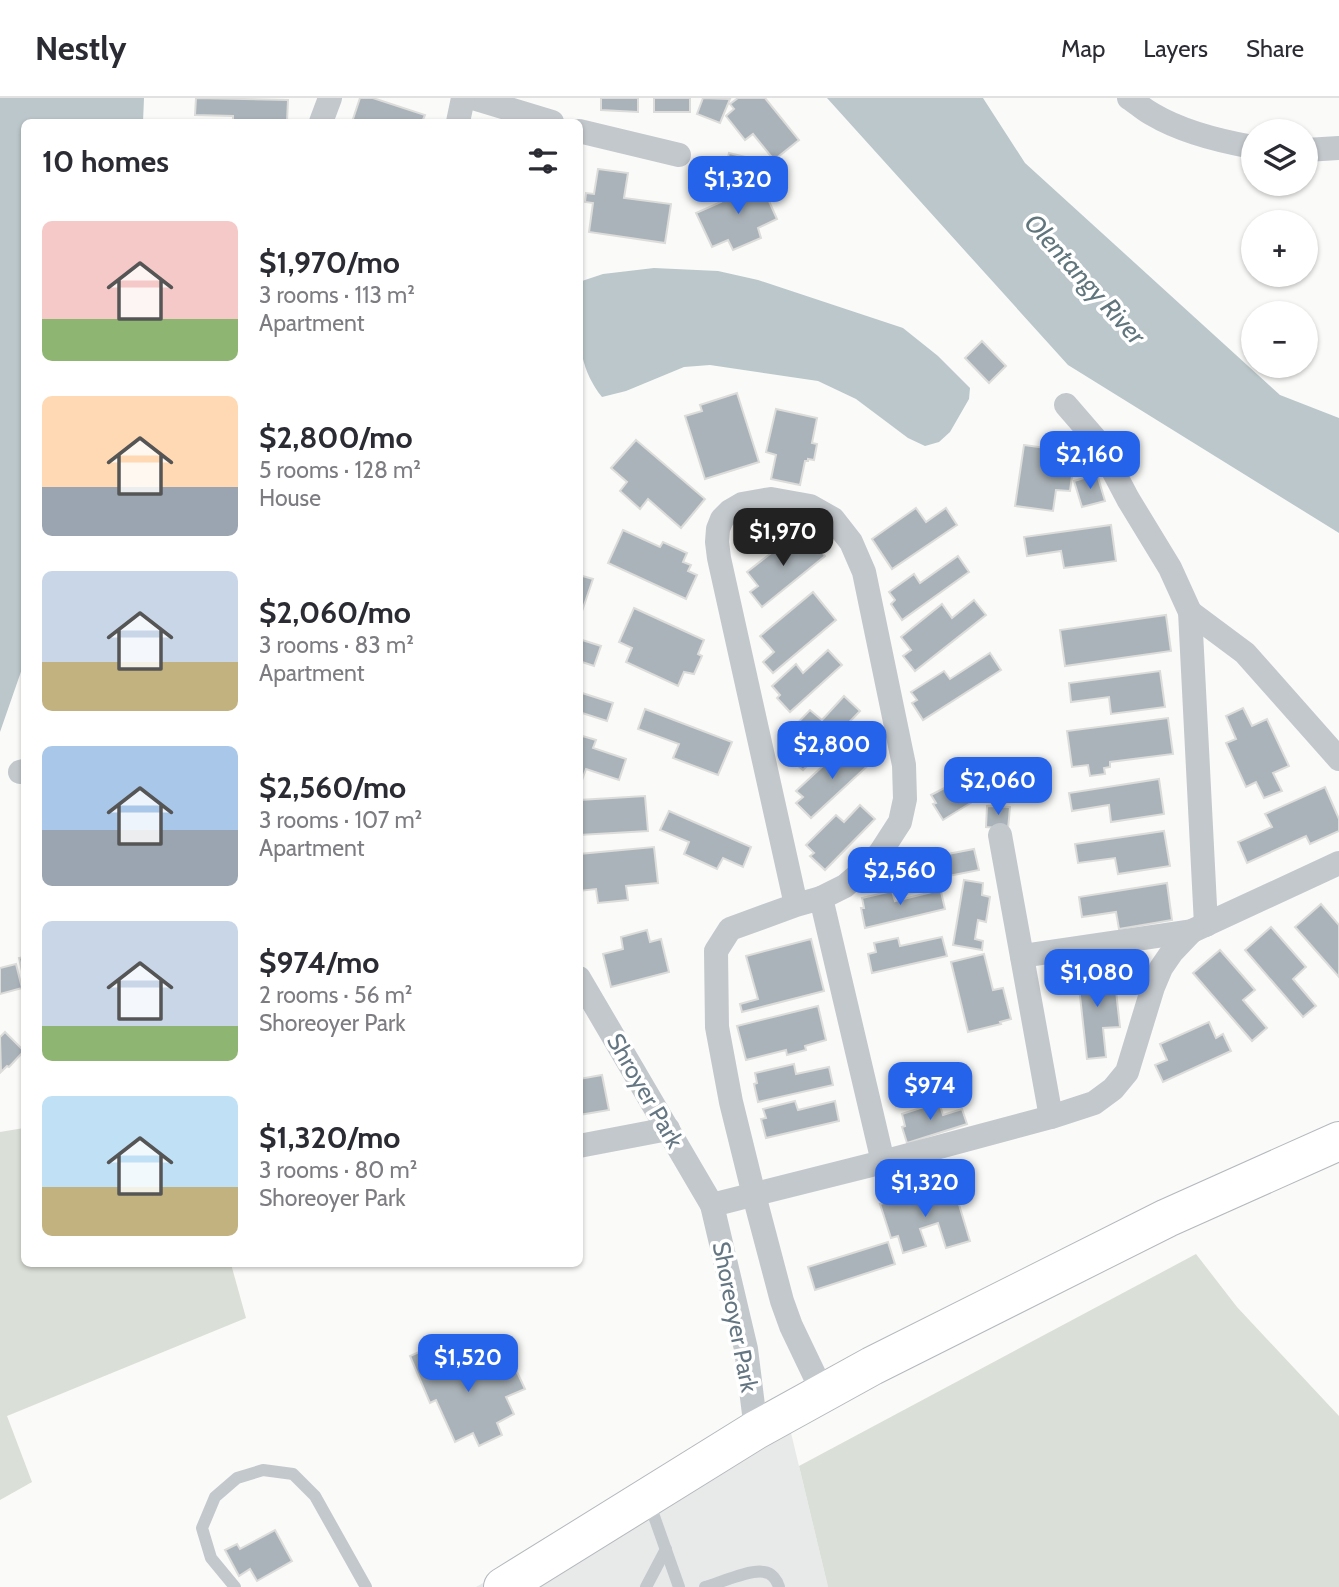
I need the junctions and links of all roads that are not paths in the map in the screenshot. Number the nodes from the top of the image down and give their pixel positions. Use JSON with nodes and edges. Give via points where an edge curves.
{"nodes":[{"id":1,"x":330,"y":98,"type":"edge"},
{"id":2,"x":463,"y":98,"type":"edge"},
{"id":3,"x":473,"y":98,"type":"edge"},
{"id":4,"x":1129,"y":98,"type":"edge"},
{"id":5,"x":322,"y":119,"type":"edge"},
{"id":6,"x":459,"y":119,"type":"edge"},
{"id":7,"x":542,"y":119,"type":"edge"},
{"id":8,"x":583,"y":132,"type":"edge"},
{"id":9,"x":1241,"y":145,"type":"edge"},
{"id":10,"x":1339,"y":148,"type":"edge"},
{"id":11,"x":1318,"y":149,"type":"edge"},
{"id":12,"x":678,"y":155,"type":"dead end"},
{"id":13,"x":1066,"y":405,"type":"dead end"},
{"id":14,"x":1190,"y":611,"type":"junction"},
{"id":15,"x":1339,"y":759,"type":"edge"},
{"id":16,"x":1000,"y":835,"type":"dead end"},
{"id":17,"x":1339,"y":863,"type":"edge"},
{"id":18,"x":821,"y":898,"type":"junction"},
{"id":19,"x":796,"y":905,"type":"junction"},
{"id":20,"x":1199,"y":928,"type":"junction"},
{"id":21,"x":1022,"y":956,"type":"junction"},
{"id":22,"x":583,"y":985,"type":"edge"},
{"id":23,"x":1051,"y":1117,"type":"junction"},
{"id":24,"x":668,"y":1129,"type":"junction"},
{"id":25,"x":1339,"y":1141,"type":"edge"},
{"id":26,"x":583,"y":1145,"type":"edge"},
{"id":27,"x":883,"y":1162,"type":"junction"},
{"id":28,"x":754,"y":1195,"type":"junction"},
{"id":29,"x":712,"y":1205,"type":"junction"},
{"id":30,"x":823,"y":1393,"type":"junction"},
{"id":31,"x":756,"y":1430,"type":"junction"},
{"id":32,"x":647,"y":1498,"type":"junction"},
{"id":33,"x":666,"y":1549,"type":"junction"},
{"id":34,"x":235,"y":1587,"type":"edge"},
{"id":35,"x":366,"y":1587,"type":"edge"},
{"id":36,"x":503,"y":1587,"type":"edge"},
{"id":37,"x":646,"y":1587,"type":"edge"},
{"id":38,"x":679,"y":1587,"type":"edge"},
{"id":39,"x":705,"y":1587,"type":"edge"},
{"id":40,"x":779,"y":1587,"type":"edge"}],
"edges":[{"from":1,"to":5,"type":"street"},
{"from":2,"to":6,"type":"street"},
{"from":3,"to":7,"type":"street"},
{"from":4,"to":9,"type":"street","via":[[1179,127]]},
{"from":8,"to":12,"type":"street"},
{"from":10,"to":11,"type":"street"},
{"from":13,"to":14,"type":"street","via":[[1098,442]]},
{"from":14,"to":15,"type":"street","via":[[1245,653]]},
{"from":14,"to":20,"type":"street"},
{"from":16,"to":21,"type":"street"},
{"from":17,"to":20,"type":"street"},
{"from":18,"to":19,"type":"street","name":"Shoreoyer Park"},
{"from":18,"to":19,"type":"street","name":"Shoreoyer Park","via":[[866,869],[891,838],[905,799],[904,765],[864,572],[851,542],[833,519],[810,506],[757,500],[742,504],[722,519],[717,542]]},
{"from":18,"to":27,"type":"street"},
{"from":19,"to":28,"type":"street","name":"Shoreoyer Park","via":[[730,929],[716,951],[717,1027]]},
{"from":20,"to":21,"type":"street"},
{"from":20,"to":23,"type":"street","via":[[1161,968],[1127,1072],[1094,1103]]},
{"from":21,"to":23,"type":"street"},
{"from":22,"to":24,"type":"street","name":"Shroyer Park"},
{"from":23,"to":27,"type":"street"},
{"from":24,"to":26,"type":"street"},
{"from":24,"to":29,"type":"street","name":"Shroyer Park"},
{"from":25,"to":30,"type":"highway","via":[[1167,1218]]},
{"from":27,"to":28,"type":"street"},
{"from":28,"to":29,"type":"street"},
{"from":28,"to":30,"type":"street","name":"Shoreoyer Park","via":[[782,1301]]},
{"from":29,"to":31,"type":"street","name":"Shoreoyer Park","via":[[746,1349]]},
{"from":30,"to":31,"type":"highway"},
{"from":31,"to":32,"type":"highway"},
{"from":32,"to":33,"type":"lane"},
{"from":32,"to":36,"type":"highway"},
{"from":33,"to":37,"type":"lane"},
{"from":33,"to":38,"type":"lane"},
{"from":34,"to":35,"type":"lane","via":[[211,1558],[202,1528],[215,1497],[236,1478],[263,1470],[293,1474],[315,1496]]},
{"from":39,"to":40,"type":"lane","via":[[765,1572]]}]}
